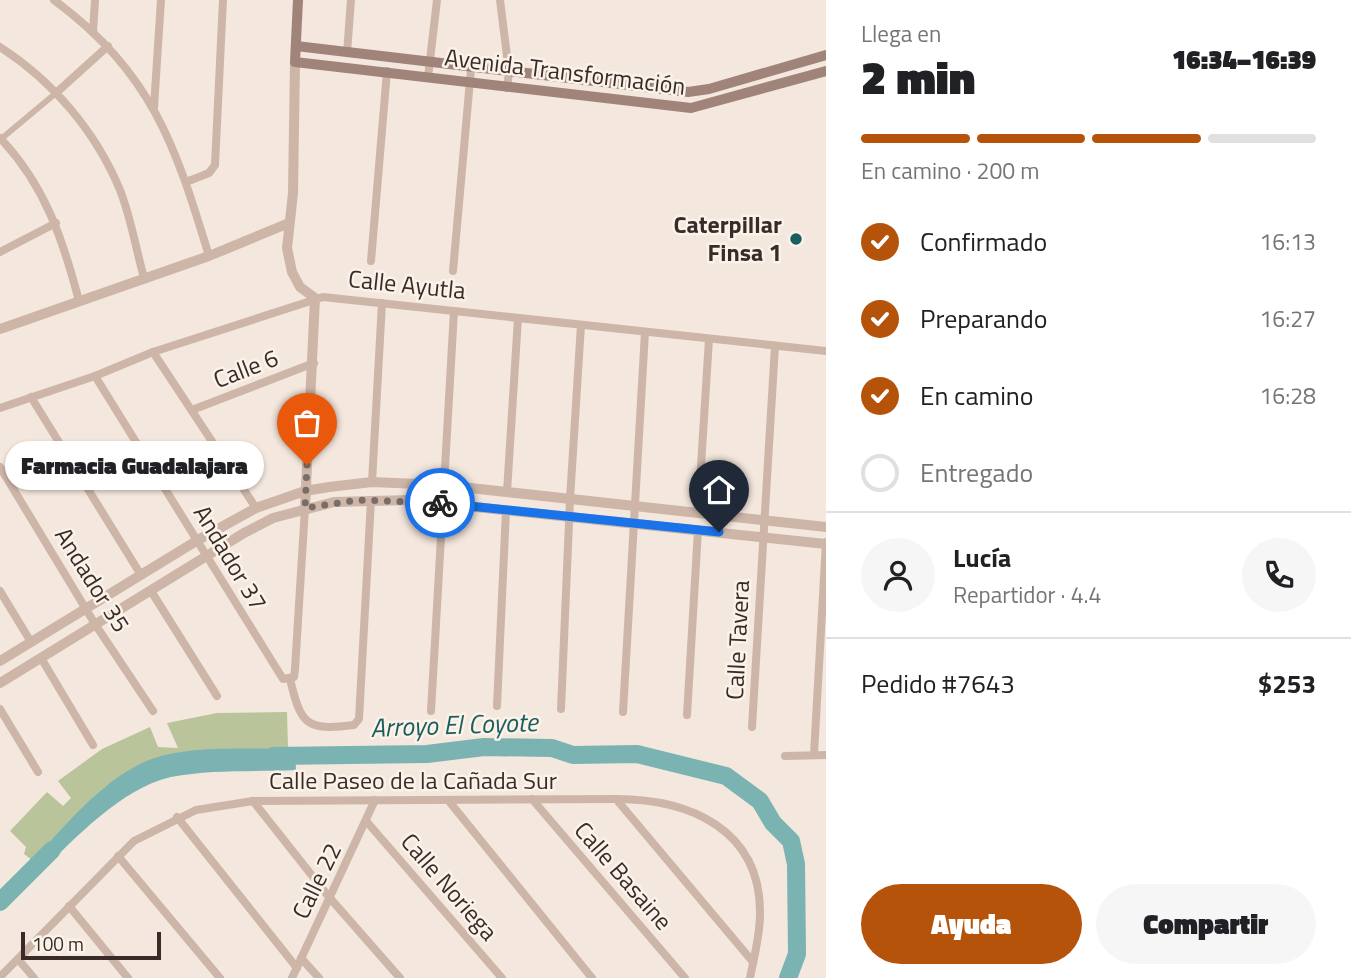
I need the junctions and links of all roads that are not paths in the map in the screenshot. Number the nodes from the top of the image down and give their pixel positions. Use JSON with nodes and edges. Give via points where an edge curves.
{"nodes":[{"id":1,"x":54,"y":0,"type":"edge"},
{"id":2,"x":95,"y":0,"type":"edge"},
{"id":3,"x":161,"y":0,"type":"edge"},
{"id":4,"x":223,"y":0,"type":"edge"},
{"id":5,"x":299,"y":0,"type":"edge"},
{"id":6,"x":351,"y":0,"type":"edge"},
{"id":7,"x":436,"y":0,"type":"edge"},
{"id":8,"x":500,"y":0,"type":"edge"},
{"id":9,"x":93,"y":32,"type":"junction"},
{"id":10,"x":296,"y":46,"type":"junction"},
{"id":11,"x":0,"y":47,"type":"edge"},
{"id":12,"x":108,"y":47,"type":"junction"},
{"id":13,"x":347,"y":53,"type":"junction"},
{"id":14,"x":826,"y":55,"type":"edge"},
{"id":15,"x":295,"y":62,"type":"junction"},
{"id":16,"x":429,"y":63,"type":"junction"},
{"id":17,"x":471,"y":69,"type":"junction"},
{"id":18,"x":387,"y":71,"type":"junction"},
{"id":19,"x":826,"y":71,"type":"edge"},
{"id":20,"x":509,"y":72,"type":"junction"},
{"id":21,"x":537,"y":76,"type":"junction"},
{"id":22,"x":428,"y":77,"type":"junction"},
{"id":23,"x":565,"y":79,"type":"junction"},
{"id":24,"x":739,"y":81,"type":"junction"},
{"id":25,"x":470,"y":82,"type":"junction"},
{"id":26,"x":599,"y":83,"type":"junction"},
{"id":27,"x":507,"y":88,"type":"junction"},
{"id":28,"x":539,"y":92,"type":"junction"},
{"id":29,"x":56,"y":93,"type":"junction"},
{"id":30,"x":563,"y":94,"type":"junction"},
{"id":31,"x":743,"y":96,"type":"junction"},
{"id":32,"x":597,"y":99,"type":"junction"},
{"id":33,"x":154,"y":107,"type":"junction"},
{"id":34,"x":0,"y":139,"type":"edge"},
{"id":35,"x":186,"y":182,"type":"junction"},
{"id":36,"x":56,"y":223,"type":"junction"},
{"id":37,"x":289,"y":223,"type":"junction"},
{"id":38,"x":0,"y":252,"type":"edge"},
{"id":39,"x":209,"y":256,"type":"junction"},
{"id":40,"x":370,"y":261,"type":"dead end"},
{"id":41,"x":453,"y":271,"type":"dead end"},
{"id":42,"x":144,"y":278,"type":"junction"},
{"id":43,"x":315,"y":298,"type":"junction"},
{"id":44,"x":79,"y":301,"type":"junction"},
{"id":45,"x":382,"y":303,"type":"junction"},
{"id":46,"x":454,"y":311,"type":"junction"},
{"id":47,"x":518,"y":318,"type":"junction"},
{"id":48,"x":581,"y":325,"type":"junction"},
{"id":49,"x":0,"y":329,"type":"edge"},
{"id":50,"x":645,"y":332,"type":"junction"},
{"id":51,"x":709,"y":339,"type":"junction"},
{"id":52,"x":775,"y":346,"type":"junction"},
{"id":53,"x":826,"y":351,"type":"edge"},
{"id":54,"x":153,"y":352,"type":"junction"},
{"id":55,"x":314,"y":363,"type":"junction"},
{"id":56,"x":95,"y":376,"type":"junction"},
{"id":57,"x":31,"y":397,"type":"junction"},
{"id":58,"x":0,"y":408,"type":"edge"},
{"id":59,"x":192,"y":410,"type":"junction"},
{"id":60,"x":0,"y":467,"type":"edge"},
{"id":61,"x":372,"y":482,"type":"junction"},
{"id":62,"x":443,"y":485,"type":"junction"},
{"id":63,"x":305,"y":491,"type":"junction"},
{"id":64,"x":507,"y":492,"type":"junction"},
{"id":65,"x":570,"y":499,"type":"junction"},
{"id":66,"x":371,"y":500,"type":"junction"},
{"id":67,"x":442,"y":503,"type":"junction"},
{"id":68,"x":634,"y":506,"type":"junction"},
{"id":69,"x":256,"y":508,"type":"junction"},
{"id":70,"x":305,"y":508,"type":"junction"},
{"id":71,"x":506,"y":510,"type":"junction"},
{"id":72,"x":698,"y":513,"type":"junction"},
{"id":73,"x":569,"y":516,"type":"junction"},
{"id":74,"x":763,"y":520,"type":"junction"},
{"id":75,"x":633,"y":523,"type":"junction"},
{"id":76,"x":826,"y":527,"type":"edge"},
{"id":77,"x":698,"y":530,"type":"junction"},
{"id":78,"x":762,"y":537,"type":"junction"},
{"id":79,"x":198,"y":540,"type":"junction"},
{"id":80,"x":826,"y":543,"type":"edge"},
{"id":81,"x":206,"y":556,"type":"junction"},
{"id":82,"x":141,"y":575,"type":"junction"},
{"id":83,"x":151,"y":591,"type":"junction"},
{"id":84,"x":0,"y":592,"type":"edge"},
{"id":85,"x":86,"y":608,"type":"junction"},
{"id":86,"x":95,"y":624,"type":"junction"},
{"id":87,"x":31,"y":642,"type":"junction"},
{"id":88,"x":41,"y":658,"type":"junction"},
{"id":89,"x":0,"y":661,"type":"edge"},
{"id":90,"x":292,"y":678,"type":"junction"},
{"id":91,"x":0,"y":683,"type":"edge"},
{"id":92,"x":217,"y":696,"type":"dead end"},
{"id":93,"x":497,"y":706,"type":"dead end"},
{"id":94,"x":0,"y":709,"type":"edge"},
{"id":95,"x":561,"y":709,"type":"dead end"},
{"id":96,"x":153,"y":711,"type":"dead end"},
{"id":97,"x":431,"y":711,"type":"dead end"},
{"id":98,"x":623,"y":712,"type":"dead end"},
{"id":99,"x":687,"y":715,"type":"dead end"},
{"id":100,"x":752,"y":727,"type":"dead end"},
{"id":101,"x":93,"y":745,"type":"dead end"},
{"id":102,"x":814,"y":754,"type":"junction"},
{"id":103,"x":826,"y":755,"type":"edge"},
{"id":104,"x":785,"y":756,"type":"dead end"},
{"id":105,"x":38,"y":772,"type":"dead end"},
{"id":106,"x":532,"y":799,"type":"junction"},
{"id":107,"x":616,"y":799,"type":"junction"},
{"id":108,"x":375,"y":800,"type":"junction"},
{"id":109,"x":448,"y":800,"type":"junction"},
{"id":110,"x":253,"y":801,"type":"junction"},
{"id":111,"x":177,"y":817,"type":"junction"},
{"id":112,"x":367,"y":822,"type":"junction"},
{"id":113,"x":118,"y":856,"type":"junction"},
{"id":114,"x":329,"y":897,"type":"junction"},
{"id":115,"x":69,"y":906,"type":"junction"},
{"id":116,"x":301,"y":958,"type":"junction"},
{"id":117,"x":18,"y":959,"type":"junction"},
{"id":118,"x":753,"y":962,"type":"junction"},
{"id":119,"x":297,"y":968,"type":"junction"},
{"id":120,"x":0,"y":977,"type":"edge"},
{"id":121,"x":34,"y":978,"type":"edge"},
{"id":122,"x":128,"y":978,"type":"edge"},
{"id":123,"x":220,"y":978,"type":"edge"},
{"id":124,"x":292,"y":978,"type":"edge"},
{"id":125,"x":318,"y":978,"type":"edge"},
{"id":126,"x":400,"y":978,"type":"edge"},
{"id":127,"x":502,"y":978,"type":"edge"},
{"id":128,"x":592,"y":978,"type":"edge"},
{"id":129,"x":685,"y":978,"type":"edge"},
{"id":130,"x":750,"y":978,"type":"edge"}],
"edges":[{"from":1,"to":9,"type":"street"},
{"from":2,"to":9,"type":"street"},
{"from":3,"to":33,"type":"street"},
{"from":4,"to":35,"type":"street","via":[[215,165],[209,173]]},
{"from":5,"to":10,"type":"main road"},
{"from":6,"to":13,"type":"street"},
{"from":7,"to":16,"type":"street"},
{"from":8,"to":20,"type":"street"},
{"from":9,"to":12,"type":"street"},
{"from":10,"to":13,"type":"main road","name":"Avenida Transformación"},
{"from":10,"to":15,"type":"main road"},
{"from":11,"to":29,"type":"street"},
{"from":12,"to":29,"type":"street"},
{"from":12,"to":33,"type":"street"},
{"from":13,"to":16,"type":"main road","name":"Avenida Transformación"},
{"from":14,"to":24,"type":"main road","name":"Avenida Transformación"},
{"from":15,"to":18,"type":"main road","name":"Avenida Transformación"},
{"from":15,"to":37,"type":"street"},
{"from":16,"to":17,"type":"main road","name":"Avenida Transformación"},
{"from":16,"to":22,"type":"street"},
{"from":17,"to":20,"type":"main road","name":"Avenida Transformación"},
{"from":17,"to":25,"type":"street"},
{"from":18,"to":22,"type":"main road","name":"Avenida Transformación"},
{"from":18,"to":40,"type":"street"},
{"from":19,"to":31,"type":"main road","name":"Avenida Transformación"},
{"from":20,"to":21,"type":"main road","name":"Avenida Transformación"},
{"from":20,"to":27,"type":"street"},
{"from":21,"to":23,"type":"main road","name":"Avenida Transformación"},
{"from":21,"to":28,"type":"main road"},
{"from":22,"to":25,"type":"main road","name":"Avenida Transformación"},
{"from":23,"to":26,"type":"main road","name":"Avenida Transformación"},
{"from":23,"to":30,"type":"main road"},
{"from":24,"to":26,"type":"main road","name":"Avenida Transformación","via":[[688,92]]},
{"from":24,"to":31,"type":"main road"},
{"from":25,"to":27,"type":"main road","name":"Avenida Transformación"},
{"from":25,"to":41,"type":"street"},
{"from":26,"to":32,"type":"main road"},
{"from":27,"to":28,"type":"main road","name":"Avenida Transformación"},
{"from":28,"to":30,"type":"main road","name":"Avenida Transformación"},
{"from":29,"to":34,"type":"street"},
{"from":29,"to":42,"type":"street","via":[[88,131],[121,192]]},
{"from":30,"to":32,"type":"main road","name":"Avenida Transformación"},
{"from":31,"to":32,"type":"main road","name":"Avenida Transformación","via":[[691,108]]},
{"from":33,"to":35,"type":"street"},
{"from":34,"to":36,"type":"street","via":[[28,172]]},
{"from":35,"to":39,"type":"street"},
{"from":36,"to":38,"type":"street"},
{"from":36,"to":44,"type":"street"},
{"from":37,"to":39,"type":"street"},
{"from":37,"to":43,"type":"street","via":[[287,248],[292,272],[300,287]]},
{"from":39,"to":42,"type":"street"},
{"from":42,"to":44,"type":"street"},
{"from":43,"to":45,"type":"street","name":"Calle Ayutla"},
{"from":43,"to":54,"type":"street","name":"Calle Ayutla"},
{"from":43,"to":55,"type":"street"},
{"from":44,"to":49,"type":"street"},
{"from":45,"to":46,"type":"street","name":"Calle Ayutla"},
{"from":45,"to":61,"type":"street"},
{"from":46,"to":47,"type":"street","name":"Calle Ayutla"},
{"from":46,"to":62,"type":"street"},
{"from":47,"to":48,"type":"street","name":"Calle Ayutla"},
{"from":47,"to":64,"type":"street"},
{"from":48,"to":50,"type":"street","name":"Calle Ayutla"},
{"from":48,"to":65,"type":"street"},
{"from":50,"to":51,"type":"street","name":"Calle Ayutla"},
{"from":50,"to":68,"type":"street"},
{"from":51,"to":52,"type":"street","name":"Calle Ayutla"},
{"from":51,"to":72,"type":"street"},
{"from":52,"to":53,"type":"street","name":"Calle Ayutla"},
{"from":52,"to":74,"type":"street","name":"Calle Tavera"},
{"from":54,"to":56,"type":"street","name":"Calle Ayutla"},
{"from":54,"to":59,"type":"street"},
{"from":55,"to":59,"type":"street","name":"Calle 6"},
{"from":55,"to":63,"type":"street"},
{"from":56,"to":57,"type":"street","name":"Calle Ayutla"},
{"from":56,"to":79,"type":"street","name":"Andador 37"},
{"from":57,"to":58,"type":"street","name":"Calle Ayutla"},
{"from":57,"to":82,"type":"street"},
{"from":59,"to":69,"type":"street"},
{"from":60,"to":85,"type":"street","name":"Andador 35"},
{"from":61,"to":62,"type":"street"},
{"from":61,"to":63,"type":"street"},
{"from":62,"to":64,"type":"street"},
{"from":62,"to":67,"type":"street"},
{"from":63,"to":69,"type":"street"},
{"from":63,"to":70,"type":"street"},
{"from":64,"to":65,"type":"street"},
{"from":65,"to":68,"type":"street"},
{"from":65,"to":73,"type":"street"},
{"from":66,"to":67,"type":"street"},
{"from":66,"to":70,"type":"street"},
{"from":66,"to":90,"type":"street","via":[[361,709],[354,725],[333,728],[308,723],[301,716]]},
{"from":67,"to":71,"type":"street"},
{"from":67,"to":97,"type":"street"},
{"from":68,"to":72,"type":"street"},
{"from":68,"to":75,"type":"street"},
{"from":69,"to":79,"type":"street"},
{"from":70,"to":81,"type":"street","via":[[273,518]]},
{"from":70,"to":90,"type":"street"},
{"from":71,"to":73,"type":"street"},
{"from":71,"to":93,"type":"street"},
{"from":72,"to":74,"type":"street"},
{"from":73,"to":75,"type":"street"},
{"from":73,"to":95,"type":"street"},
{"from":74,"to":76,"type":"street"},
{"from":74,"to":78,"type":"street","name":"Calle Tavera"},
{"from":75,"to":77,"type":"street"},
{"from":75,"to":98,"type":"street"},
{"from":77,"to":78,"type":"street"},
{"from":77,"to":99,"type":"street"},
{"from":78,"to":80,"type":"street"},
{"from":78,"to":100,"type":"street","name":"Calle Tavera"},
{"from":79,"to":81,"type":"street","name":"Andador 37"},
{"from":79,"to":82,"type":"street"},
{"from":80,"to":102,"type":"street"},
{"from":81,"to":83,"type":"street"},
{"from":81,"to":90,"type":"street","name":"Andador 37","via":[[277,673]]},
{"from":82,"to":85,"type":"street"},
{"from":83,"to":86,"type":"street"},
{"from":83,"to":92,"type":"street"},
{"from":84,"to":87,"type":"street"},
{"from":85,"to":86,"type":"street","name":"Andador 35"},
{"from":85,"to":87,"type":"street"},
{"from":86,"to":88,"type":"street"},
{"from":86,"to":96,"type":"street","name":"Andador 35"},
{"from":87,"to":89,"type":"street"},
{"from":88,"to":91,"type":"street"},
{"from":88,"to":101,"type":"street"},
{"from":94,"to":105,"type":"street"},
{"from":102,"to":103,"type":"street"},
{"from":102,"to":104,"type":"street"},
{"from":106,"to":107,"type":"street","name":"Calle Paseo de la Cañada Sur"},
{"from":106,"to":109,"type":"street","name":"Calle Paseo de la Cañada Sur"},
{"from":106,"to":129,"type":"street","name":"Calle Basaine"},
{"from":107,"to":118,"type":"street"},
{"from":107,"to":118,"type":"street","name":"Calle Paseo de la Cañada Sur","via":[[659,800],[687,808],[727,833],[749,865],[758,896],[760,932]]},
{"from":108,"to":109,"type":"street","name":"Calle Paseo de la Cañada Sur"},
{"from":108,"to":110,"type":"street","name":"Calle Paseo de la Cañada Sur"},
{"from":108,"to":112,"type":"street","name":"Calle 22"},
{"from":109,"to":128,"type":"street"},
{"from":110,"to":111,"type":"street","name":"Calle Paseo de la Cañada Sur"},
{"from":110,"to":114,"type":"street"},
{"from":111,"to":113,"type":"street","name":"Calle Paseo de la Cañada Sur","via":[[134,841]]},
{"from":111,"to":119,"type":"street"},
{"from":112,"to":114,"type":"street","name":"Calle 22"},
{"from":112,"to":127,"type":"street","name":"Calle Noriega"},
{"from":113,"to":115,"type":"street","name":"Calle Paseo de la Cañada Sur"},
{"from":113,"to":123,"type":"street"},
{"from":114,"to":116,"type":"street","name":"Calle 22"},
{"from":114,"to":126,"type":"street"},
{"from":115,"to":117,"type":"street","name":"Calle Paseo de la Cañada Sur"},
{"from":115,"to":122,"type":"street"},
{"from":116,"to":119,"type":"street","name":"Calle 22"},
{"from":116,"to":125,"type":"street"},
{"from":117,"to":120,"type":"street","name":"Calle Paseo de la Cañada Sur"},
{"from":117,"to":121,"type":"street"},
{"from":118,"to":130,"type":"street","name":"Calle Paseo de la Cañada Sur"},
{"from":119,"to":124,"type":"street","name":"Calle 22"}]}
